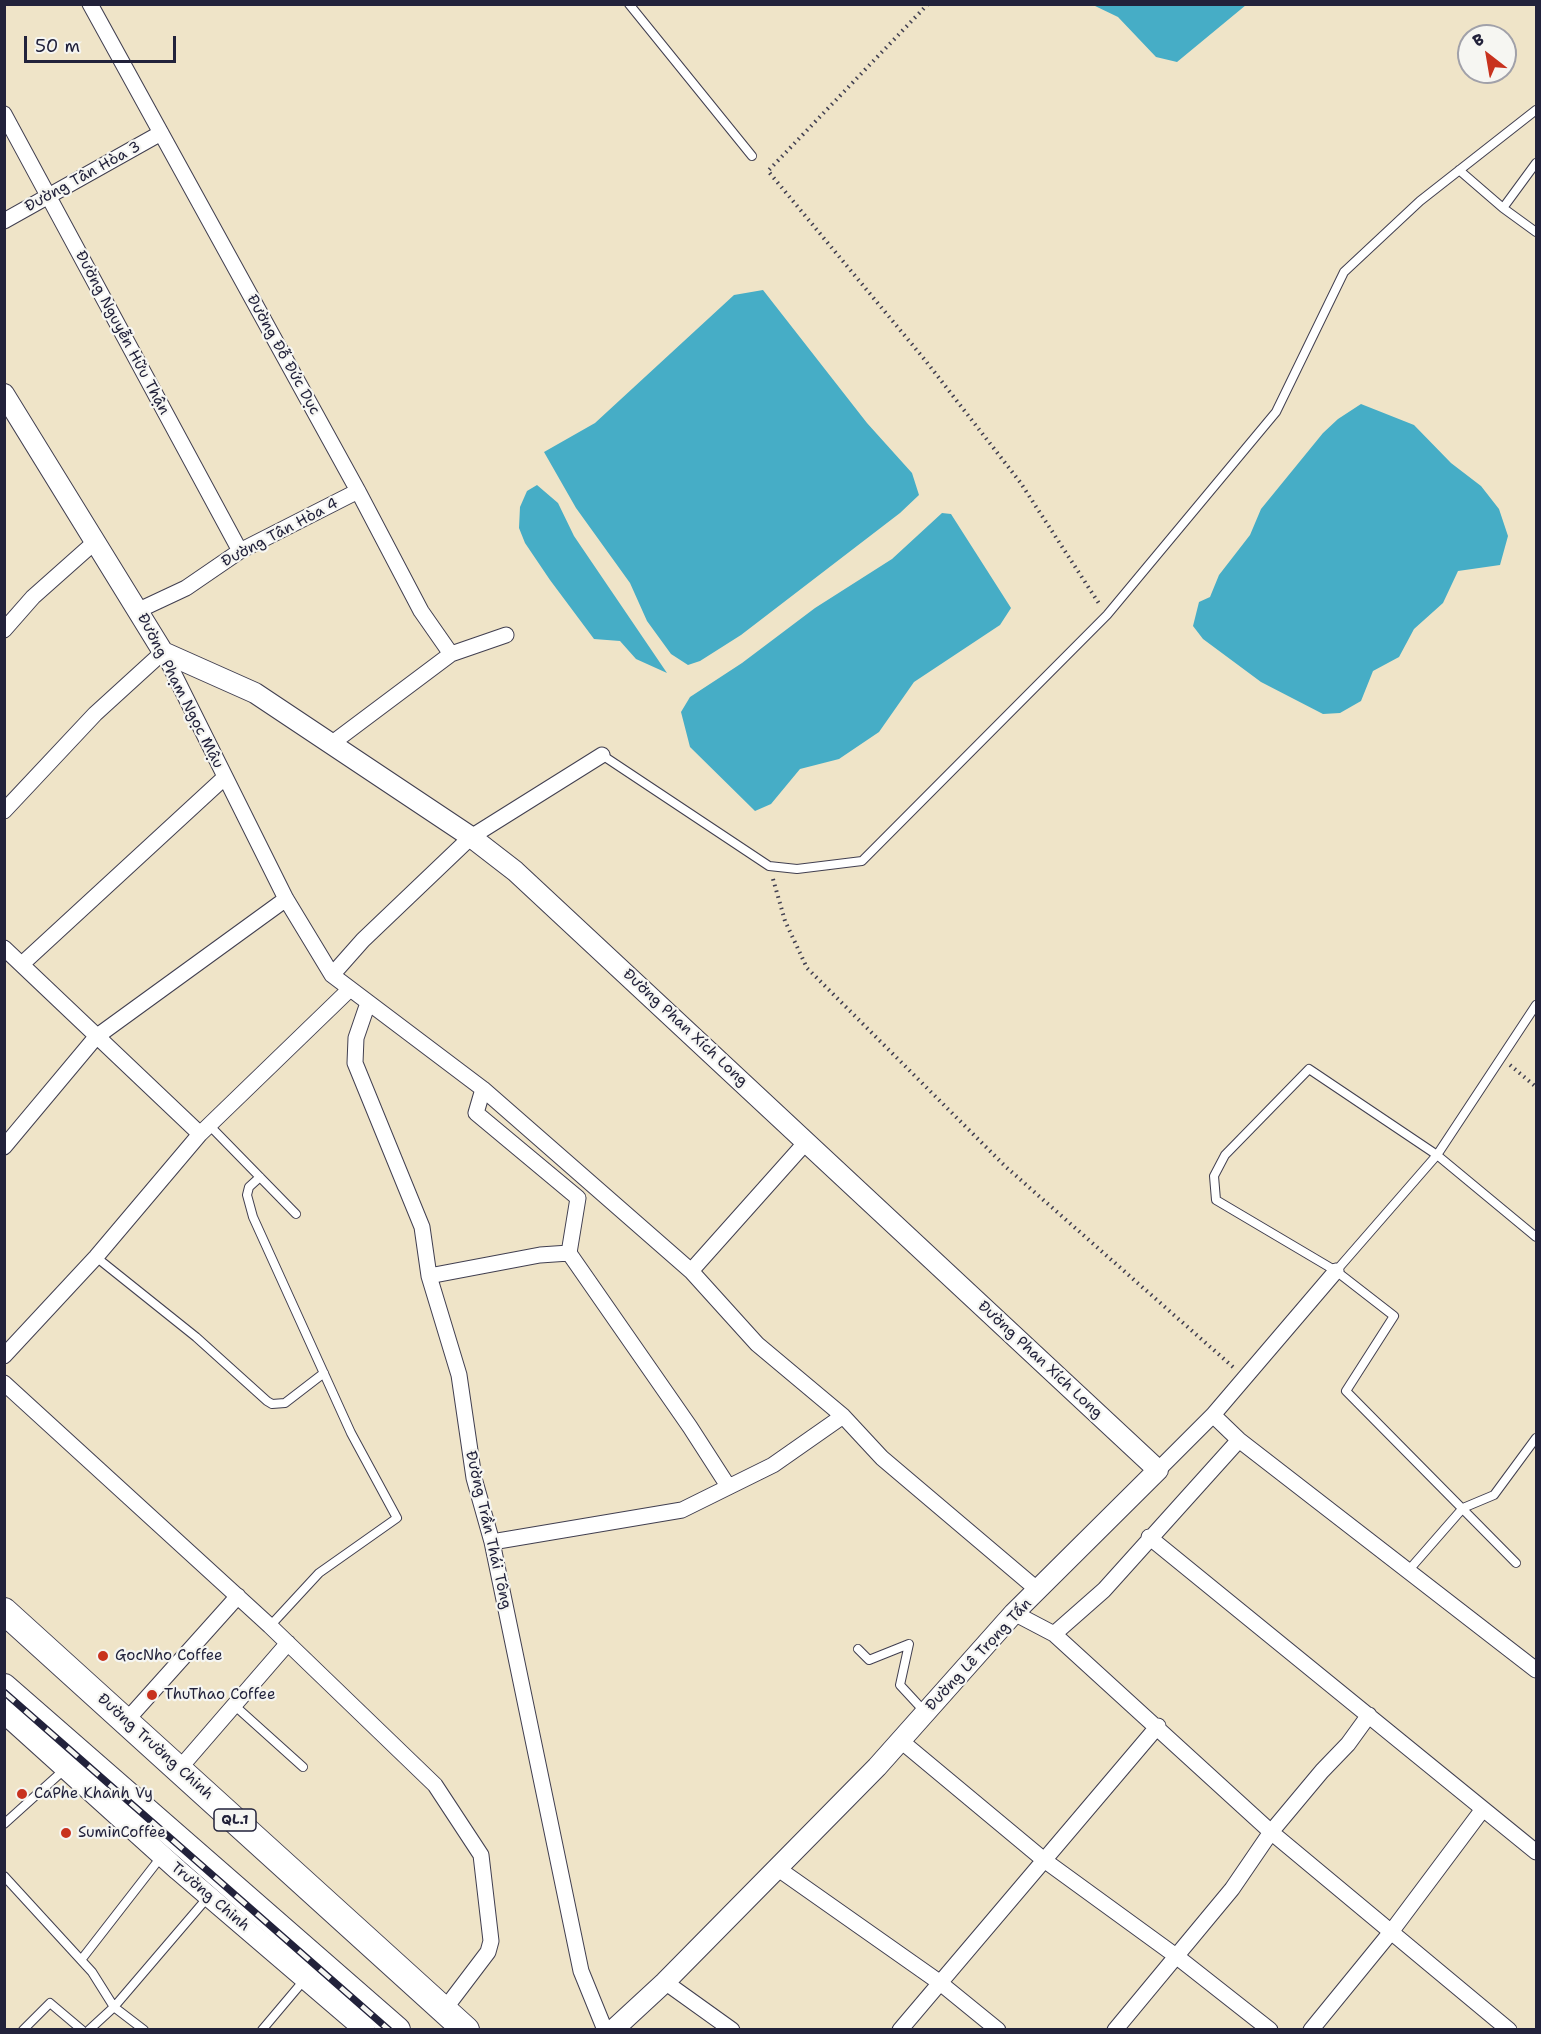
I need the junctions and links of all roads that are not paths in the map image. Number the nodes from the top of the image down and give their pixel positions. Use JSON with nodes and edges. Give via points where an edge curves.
{"nodes":[{"id":1,"x":90,"y":4,"type":"edge"},
{"id":2,"x":629,"y":4,"type":"edge"},
{"id":3,"x":1536,"y":110,"type":"edge"},
{"id":4,"x":4,"y":114,"type":"edge"},
{"id":5,"x":161,"y":133,"type":"junction"},
{"id":6,"x":752,"y":156,"type":"dead end"},
{"id":7,"x":1536,"y":163,"type":"edge"},
{"id":8,"x":1459,"y":170,"type":"junction"},
{"id":9,"x":50,"y":197,"type":"junction"},
{"id":10,"x":1503,"y":208,"type":"junction"},
{"id":11,"x":4,"y":221,"type":"edge"},
{"id":12,"x":1536,"y":232,"type":"edge"},
{"id":13,"x":4,"y":394,"type":"edge"},
{"id":14,"x":358,"y":491,"type":"junction"},
{"id":15,"x":96,"y":541,"type":"junction"},
{"id":16,"x":240,"y":551,"type":"junction"},
{"id":17,"x":139,"y":610,"type":"junction"},
{"id":18,"x":4,"y":630,"type":"edge"},
{"id":19,"x":506,"y":634,"type":"dead end"},
{"id":20,"x":163,"y":652,"type":"junction"},
{"id":21,"x":451,"y":654,"type":"junction"},
{"id":22,"x":331,"y":744,"type":"junction"},
{"id":23,"x":602,"y":755,"type":"joint"},
{"id":24,"x":224,"y":778,"type":"junction"},
{"id":25,"x":4,"y":811,"type":"edge"},
{"id":26,"x":471,"y":837,"type":"junction"},
{"id":27,"x":286,"y":899,"type":"junction"},
{"id":28,"x":4,"y":948,"type":"edge"},
{"id":29,"x":22,"y":964,"type":"junction"},
{"id":30,"x":332,"y":975,"type":"junction"},
{"id":31,"x":350,"y":989,"type":"junction"},
{"id":32,"x":368,"y":1002,"type":"junction"},
{"id":33,"x":1536,"y":1005,"type":"edge"},
{"id":34,"x":96,"y":1037,"type":"junction"},
{"id":35,"x":483,"y":1089,"type":"junction"},
{"id":36,"x":205,"y":1130,"type":"junction"},
{"id":37,"x":807,"y":1141,"type":"junction"},
{"id":38,"x":4,"y":1147,"type":"edge"},
{"id":39,"x":1437,"y":1155,"type":"junction"},
{"id":40,"x":260,"y":1177,"type":"junction"},
{"id":41,"x":296,"y":1214,"type":"dead end"},
{"id":42,"x":1536,"y":1237,"type":"edge"},
{"id":43,"x":569,"y":1253,"type":"junction"},
{"id":44,"x":96,"y":1257,"type":"junction"},
{"id":45,"x":691,"y":1271,"type":"junction"},
{"id":46,"x":1336,"y":1271,"type":"junction"},
{"id":47,"x":429,"y":1276,"type":"junction"},
{"id":48,"x":4,"y":1356,"type":"edge"},
{"id":49,"x":324,"y":1373,"type":"junction"},
{"id":50,"x":4,"y":1383,"type":"edge"},
{"id":51,"x":1213,"y":1415,"type":"junction"},
{"id":52,"x":843,"y":1416,"type":"junction"},
{"id":53,"x":1536,"y":1438,"type":"edge"},
{"id":54,"x":1239,"y":1440,"type":"junction"},
{"id":55,"x":1158,"y":1470,"type":"junction"},
{"id":56,"x":728,"y":1486,"type":"junction"},
{"id":57,"x":1463,"y":1508,"type":"junction"},
{"id":58,"x":1149,"y":1537,"type":"junction"},
{"id":59,"x":492,"y":1542,"type":"junction"},
{"id":60,"x":1516,"y":1563,"type":"dead end"},
{"id":61,"x":1408,"y":1571,"type":"junction"},
{"id":62,"x":1039,"y":1591,"type":"junction"},
{"id":63,"x":238,"y":1596,"type":"junction"},
{"id":64,"x":4,"y":1611,"type":"edge"},
{"id":65,"x":1014,"y":1613,"type":"junction"},
{"id":66,"x":270,"y":1626,"type":"junction"},
{"id":67,"x":1054,"y":1634,"type":"junction"},
{"id":68,"x":288,"y":1643,"type":"junction"},
{"id":69,"x":858,"y":1649,"type":"dead end"},
{"id":70,"x":1536,"y":1670,"type":"edge"},
{"id":71,"x":4,"y":1687,"type":"edge"},
{"id":72,"x":234,"y":1706,"type":"junction"},
{"id":73,"x":925,"y":1712,"type":"junction"},
{"id":74,"x":4,"y":1713,"type":"edge"},
{"id":75,"x":1369,"y":1715,"type":"junction"},
{"id":76,"x":126,"y":1721,"type":"junction"},
{"id":77,"x":1158,"y":1726,"type":"junction"},
{"id":78,"x":901,"y":1741,"type":"junction"},
{"id":79,"x":303,"y":1767,"type":"dead end"},
{"id":80,"x":66,"y":1768,"type":"junction"},
{"id":81,"x":179,"y":1769,"type":"junction"},
{"id":82,"x":1483,"y":1809,"type":"junction"},
{"id":83,"x":4,"y":1824,"type":"edge"},
{"id":84,"x":1270,"y":1832,"type":"junction"},
{"id":85,"x":1536,"y":1852,"type":"edge"},
{"id":86,"x":162,"y":1856,"type":"junction"},
{"id":87,"x":1044,"y":1860,"type":"junction"},
{"id":88,"x":777,"y":1868,"type":"junction"},
{"id":89,"x":4,"y":1876,"type":"edge"},
{"id":90,"x":209,"y":1896,"type":"junction"},
{"id":91,"x":1391,"y":1932,"type":"junction"},
{"id":92,"x":1176,"y":1956,"type":"junction"},
{"id":93,"x":81,"y":1960,"type":"junction"},
{"id":94,"x":306,"y":1978,"type":"junction"},
{"id":95,"x":665,"y":1982,"type":"junction"},
{"id":96,"x":939,"y":1982,"type":"junction"},
{"id":97,"x":114,"y":2007,"type":"junction"},
{"id":98,"x":444,"y":2010,"type":"junction"},
{"id":99,"x":23,"y":2030,"type":"edge"},
{"id":100,"x":82,"y":2030,"type":"edge"},
{"id":101,"x":89,"y":2030,"type":"edge"},
{"id":102,"x":144,"y":2030,"type":"edge"},
{"id":103,"x":262,"y":2030,"type":"edge"},
{"id":104,"x":365,"y":2030,"type":"edge"},
{"id":105,"x":397,"y":2030,"type":"edge"},
{"id":106,"x":466,"y":2030,"type":"edge"},
{"id":107,"x":605,"y":2030,"type":"edge"},
{"id":108,"x":613,"y":2030,"type":"edge"},
{"id":109,"x":732,"y":2030,"type":"edge"},
{"id":110,"x":900,"y":2030,"type":"edge"},
{"id":111,"x":998,"y":2030,"type":"edge"},
{"id":112,"x":1115,"y":2030,"type":"edge"},
{"id":113,"x":1270,"y":2030,"type":"edge"},
{"id":114,"x":1311,"y":2030,"type":"edge"},
{"id":115,"x":1509,"y":2030,"type":"edge"}],
"edges":[{"from":1,"to":5,"type":"street","name":"Đường Đỗ Đức Dục"},
{"from":2,"to":6,"type":"lane"},
{"from":3,"to":8,"type":"lane"},
{"from":4,"to":9,"type":"street","name":"Đường Nguyễn Hữu Thận"},
{"from":5,"to":9,"type":"street","name":"Đường Tân Hòa 3"},
{"from":5,"to":14,"type":"street","name":"Đường Đỗ Đức Dục"},
{"from":7,"to":10,"type":"lane"},
{"from":8,"to":10,"type":"lane"},
{"from":8,"to":23,"type":"lane","via":[[1419,201],[1344,272],[1276,412],[1107,615],[862,861],[796,869],[769,866]]},
{"from":9,"to":11,"type":"street","name":"Đường Tân Hòa 3"},
{"from":9,"to":16,"type":"street","name":"Đường Nguyễn Hữu Thận"},
{"from":10,"to":12,"type":"lane"},
{"from":13,"to":15,"type":"street","name":"Đường Phạm Ngọc Mậu"},
{"from":14,"to":16,"type":"street","name":"Đường Tân Hòa 4"},
{"from":14,"to":21,"type":"street","name":"Đường Đỗ Đức Dục","via":[[421,611]]},
{"from":15,"to":17,"type":"street","name":"Đường Phạm Ngọc Mậu"},
{"from":15,"to":18,"type":"street","via":[[33,597]]},
{"from":16,"to":17,"type":"street","name":"Đường Tân Hòa 4","via":[[186,588]]},
{"from":17,"to":20,"type":"street","name":"Đường Phạm Ngọc Mậu"},
{"from":19,"to":21,"type":"street"},
{"from":20,"to":22,"type":"street","name":"Đường Phan Xích Long","via":[[255,693]]},
{"from":20,"to":24,"type":"street","name":"Đường Phạm Ngọc Mậu"},
{"from":20,"to":25,"type":"street","via":[[95,714]]},
{"from":21,"to":22,"type":"street"},
{"from":22,"to":26,"type":"street","name":"Đường Phan Xích Long"},
{"from":23,"to":26,"type":"street"},
{"from":24,"to":27,"type":"street","name":"Đường Phạm Ngọc Mậu"},
{"from":24,"to":29,"type":"street"},
{"from":26,"to":30,"type":"street"},
{"from":26,"to":37,"type":"street","name":"Đường Phan Xích Long","via":[[515,871]]},
{"from":27,"to":30,"type":"street","name":"Đường Phạm Ngọc Mậu"},
{"from":27,"to":34,"type":"street"},
{"from":28,"to":29,"type":"street"},
{"from":29,"to":34,"type":"street"},
{"from":30,"to":31,"type":"street","name":"Đường Phạm Ngọc Mậu"},
{"from":31,"to":32,"type":"street","name":"Đường Phạm Ngọc Mậu"},
{"from":31,"to":36,"type":"street"},
{"from":32,"to":35,"type":"street","name":"Đường Phạm Ngọc Mậu"},
{"from":32,"to":47,"type":"street","name":"Đường Trần Thái Tông","via":[[356,1038],[355,1063],[422,1227]]},
{"from":33,"to":39,"type":"lane"},
{"from":34,"to":36,"type":"street"},
{"from":34,"to":38,"type":"street"},
{"from":35,"to":43,"type":"street","via":[[476,1113],[578,1198]]},
{"from":35,"to":45,"type":"street","name":"Đường Phạm Ngọc Mậu"},
{"from":36,"to":40,"type":"lane"},
{"from":36,"to":44,"type":"street"},
{"from":37,"to":45,"type":"street"},
{"from":37,"to":55,"type":"street","name":"Đường Phan Xích Long"},
{"from":39,"to":42,"type":"lane"},
{"from":39,"to":46,"type":"lane"},
{"from":39,"to":46,"type":"lane","via":[[1309,1069],[1225,1155],[1214,1176],[1216,1200]]},
{"from":40,"to":41,"type":"lane"},
{"from":40,"to":49,"type":"lane","via":[[249,1187],[247,1202]]},
{"from":43,"to":47,"type":"street"},
{"from":43,"to":56,"type":"street"},
{"from":44,"to":48,"type":"street"},
{"from":44,"to":49,"type":"lane","via":[[272,1404],[285,1403]]},
{"from":45,"to":52,"type":"street","name":"Đường Phạm Ngọc Mậu","via":[[757,1344]]},
{"from":46,"to":51,"type":"street","name":"Đường Lê Trọng Tấn"},
{"from":46,"to":57,"type":"lane","via":[[1394,1316],[1346,1391]]},
{"from":47,"to":59,"type":"street","name":"Đường Trần Thái Tông","via":[[459,1375],[474,1479]]},
{"from":49,"to":66,"type":"lane","via":[[397,1518],[319,1573]]},
{"from":50,"to":63,"type":"street"},
{"from":51,"to":54,"type":"street"},
{"from":51,"to":55,"type":"street","name":"Đường Lê Trọng Tấn"},
{"from":52,"to":56,"type":"street","via":[[773,1465]]},
{"from":52,"to":62,"type":"street","name":"Đường Phạm Ngọc Mậu","via":[[882,1458]]},
{"from":53,"to":57,"type":"lane","via":[[1494,1494]]},
{"from":54,"to":58,"type":"street"},
{"from":54,"to":61,"type":"street"},
{"from":55,"to":62,"type":"street","name":"Đường Lê Trọng Tấn"},
{"from":56,"to":59,"type":"street","via":[[682,1510]]},
{"from":57,"to":60,"type":"lane"},
{"from":57,"to":61,"type":"lane"},
{"from":58,"to":67,"type":"street","via":[[1104,1590]]},
{"from":58,"to":75,"type":"street"},
{"from":59,"to":107,"type":"street","name":"Đường Trần Thái Tông","via":[[581,1971]]},
{"from":61,"to":70,"type":"street"},
{"from":62,"to":65,"type":"street","name":"Đường Lê Trọng Tấn"},
{"from":63,"to":66,"type":"street"},
{"from":63,"to":76,"type":"street"},
{"from":64,"to":76,"type":"highway","name":"Đường Trường Chinh","number":"QL.1"},
{"from":65,"to":67,"type":"street"},
{"from":65,"to":73,"type":"street","name":"Đường Lê Trọng Tấn"},
{"from":66,"to":68,"type":"street"},
{"from":67,"to":77,"type":"street"},
{"from":68,"to":72,"type":"street"},
{"from":68,"to":98,"type":"street","via":[[435,1785],[481,1855],[491,1941],[488,1952]]},
{"from":69,"to":73,"type":"lane","via":[[869,1660],[909,1644],[900,1685]]},
{"from":71,"to":105,"type":"highway"},
{"from":72,"to":79,"type":"lane"},
{"from":72,"to":81,"type":"street"},
{"from":73,"to":78,"type":"street","name":"Đường Lê Trọng Tấn"},
{"from":74,"to":80,"type":"street","name":"Trường Chinh"},
{"from":75,"to":82,"type":"street"},
{"from":75,"to":84,"type":"street"},
{"from":76,"to":81,"type":"highway","name":"Đường Trường Chinh","number":"QL.1"},
{"from":77,"to":84,"type":"street"},
{"from":77,"to":87,"type":"street"},
{"from":78,"to":87,"type":"street"},
{"from":78,"to":88,"type":"street","name":"Đường Lê Trọng Tấn"},
{"from":80,"to":83,"type":"lane"},
{"from":80,"to":86,"type":"street","name":"Trường Chinh"},
{"from":81,"to":98,"type":"highway","name":"Đường Trường Chinh","number":"QL.1"},
{"from":82,"to":85,"type":"street"},
{"from":82,"to":91,"type":"street"},
{"from":84,"to":91,"type":"street"},
{"from":84,"to":92,"type":"street","via":[[1232,1889]]},
{"from":86,"to":90,"type":"street","name":"Trường Chinh"},
{"from":86,"to":93,"type":"lane"},
{"from":87,"to":92,"type":"street"},
{"from":87,"to":96,"type":"street"},
{"from":88,"to":95,"type":"street","name":"Đường Lê Trọng Tấn"},
{"from":88,"to":96,"type":"street"},
{"from":89,"to":93,"type":"lane"},
{"from":90,"to":94,"type":"street","name":"Trường Chinh"},
{"from":90,"to":97,"type":"lane"},
{"from":91,"to":114,"type":"street"},
{"from":91,"to":115,"type":"street"},
{"from":92,"to":112,"type":"street"},
{"from":92,"to":113,"type":"street"},
{"from":93,"to":97,"type":"lane"},
{"from":94,"to":103,"type":"lane"},
{"from":94,"to":104,"type":"street","name":"Trường Chinh"},
{"from":95,"to":108,"type":"street","name":"Đường Lê Trọng Tấn"},
{"from":95,"to":109,"type":"street"},
{"from":96,"to":110,"type":"street"},
{"from":96,"to":111,"type":"street"},
{"from":97,"to":101,"type":"lane"},
{"from":97,"to":102,"type":"lane"},
{"from":98,"to":106,"type":"highway","name":"Đường Trường Chinh","number":"QL.1"},
{"from":99,"to":100,"type":"lane","via":[[50,2003]]}]}
